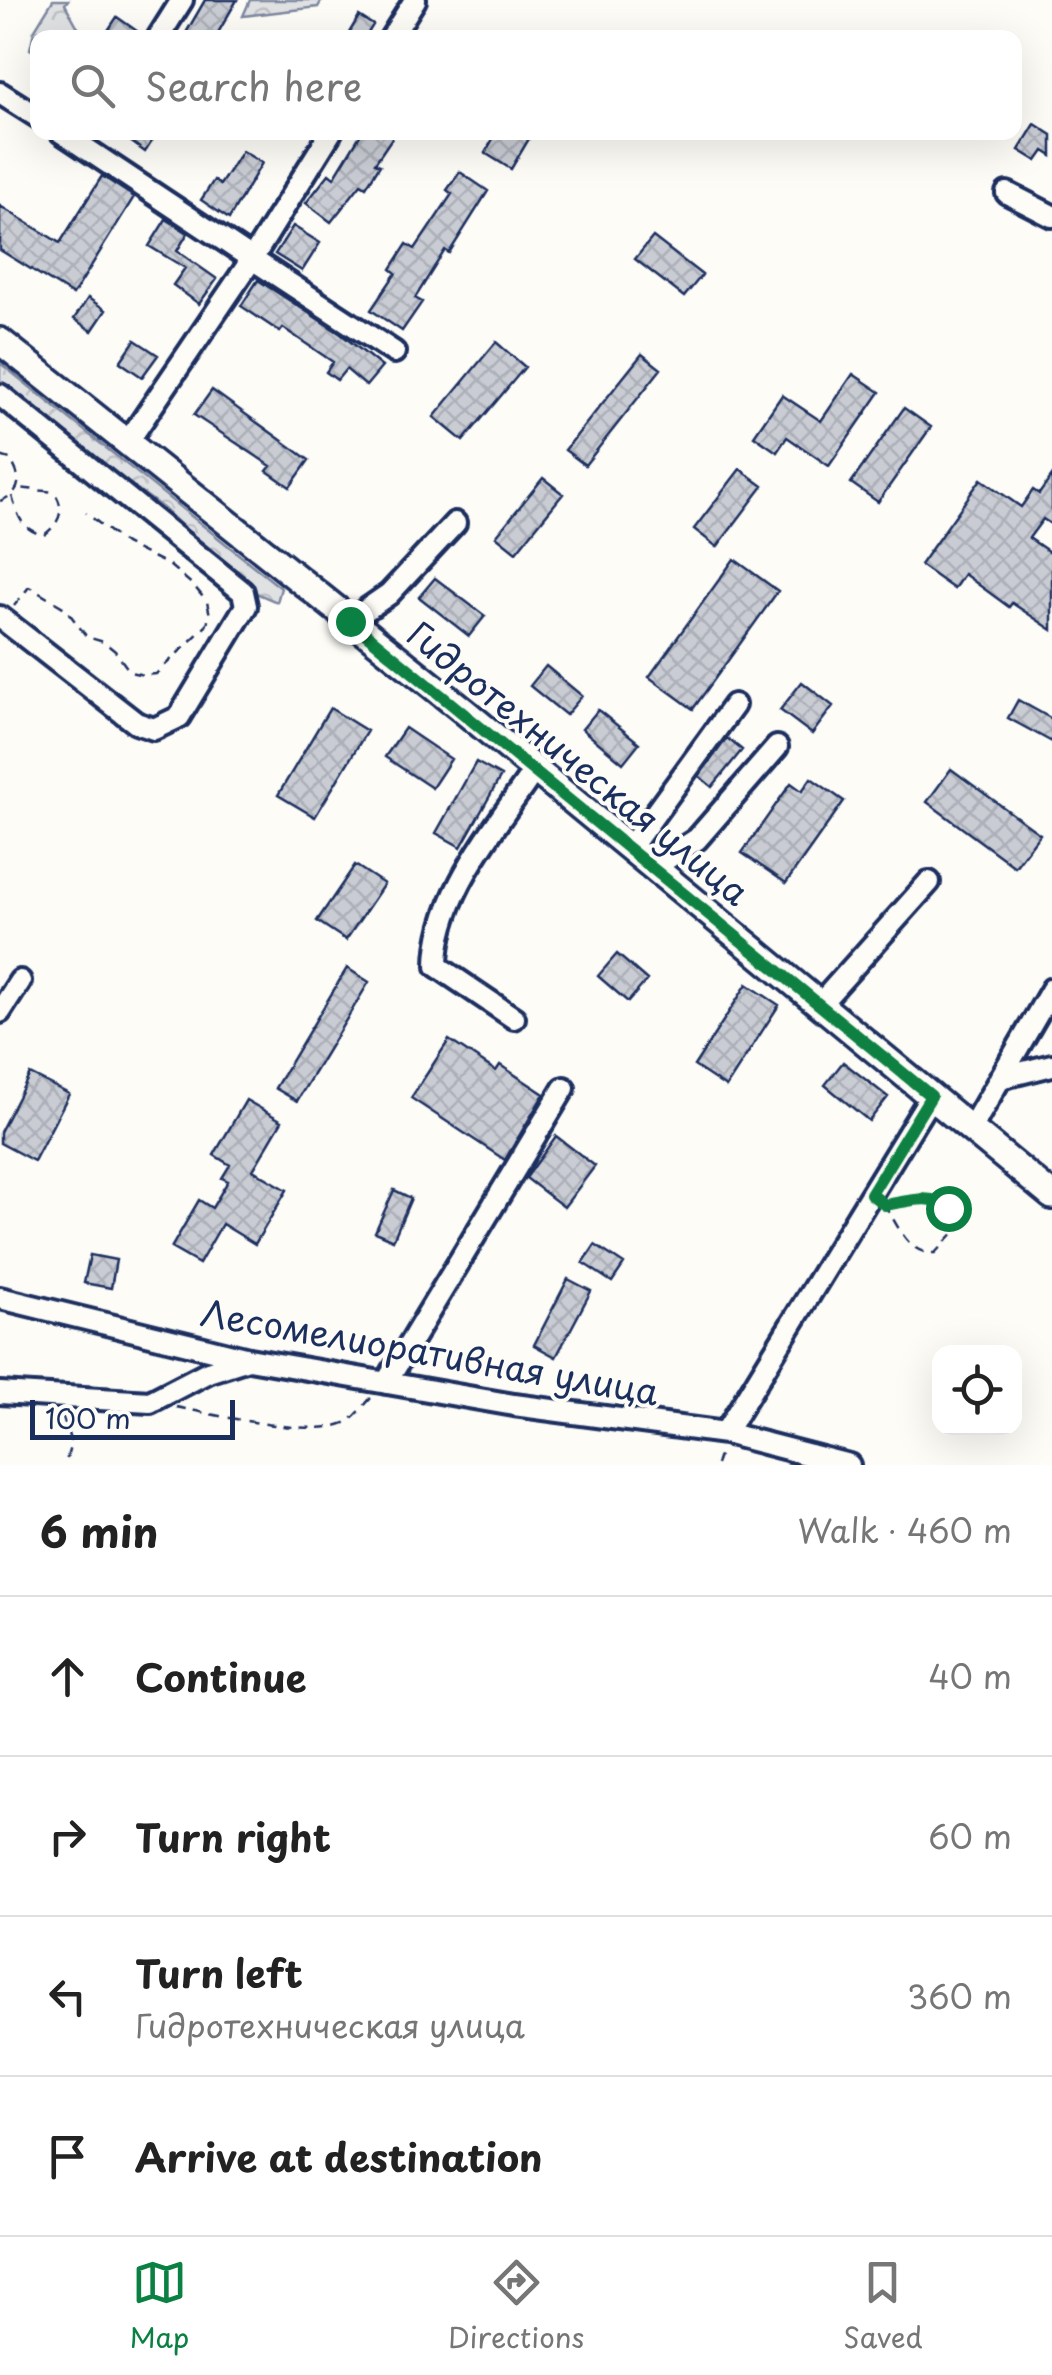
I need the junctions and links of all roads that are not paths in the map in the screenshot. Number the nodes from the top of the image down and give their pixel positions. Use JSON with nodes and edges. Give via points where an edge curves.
{"nodes":[{"id":1,"x":182,"y":0,"type":"edge"},
{"id":2,"x":414,"y":0,"type":"edge"},
{"id":3,"x":163,"y":30,"type":"edge"},
{"id":4,"x":396,"y":30,"type":"edge"},
{"id":5,"x":0,"y":94,"type":"edge"},
{"id":6,"x":30,"y":113,"type":"edge"},
{"id":7,"x":327,"y":140,"type":"edge"},
{"id":8,"x":92,"y":141,"type":"edge"},
{"id":9,"x":1007,"y":193,"type":"dead end"},
{"id":10,"x":1052,"y":216,"type":"edge"},
{"id":11,"x":252,"y":259,"type":"junction"},
{"id":12,"x":0,"y":341,"type":"edge"},
{"id":13,"x":394,"y":352,"type":"dead end"},
{"id":14,"x":0,"y":394,"type":"edge"},
{"id":15,"x":127,"y":443,"type":"junction"},
{"id":16,"x":454,"y":523,"type":"dead end"},
{"id":17,"x":2,"y":618,"type":"edge"},
{"id":18,"x":350,"y":621,"type":"junction"},
{"id":19,"x":734,"y":705,"type":"dead end"},
{"id":20,"x":777,"y":747,"type":"dead end"},
{"id":21,"x":534,"y":769,"type":"junction"},
{"id":22,"x":630,"y":848,"type":"junction"},
{"id":23,"x":654,"y":867,"type":"junction"},
{"id":24,"x":929,"y":882,"type":"dead end"},
{"id":25,"x":20,"y":980,"type":"dead end"},
{"id":26,"x":1052,"y":989,"type":"edge"},
{"id":27,"x":820,"y":1004,"type":"junction"},
{"id":28,"x":0,"y":1012,"type":"edge"},
{"id":29,"x":514,"y":1018,"type":"dead end"},
{"id":30,"x":1052,"y":1065,"type":"edge"},
{"id":31,"x":1000,"y":1078,"type":"junction"},
{"id":32,"x":564,"y":1088,"type":"dead end"},
{"id":33,"x":931,"y":1096,"type":"junction"},
{"id":34,"x":972,"y":1127,"type":"junction"},
{"id":35,"x":1052,"y":1196,"type":"edge"},
{"id":36,"x":0,"y":1298,"type":"edge"},
{"id":37,"x":250,"y":1359,"type":"junction"},
{"id":38,"x":386,"y":1382,"type":"junction"},
{"id":39,"x":0,"y":1393,"type":"edge"},
{"id":40,"x":725,"y":1433,"type":"junction"},
{"id":41,"x":849,"y":1465,"type":"edge"}],
"edges":[{"from":1,"to":3,"type":"street"},
{"from":2,"to":4,"type":"street"},
{"from":5,"to":6,"type":"street"},
{"from":7,"to":11,"type":"street"},
{"from":8,"to":11,"type":"street"},
{"from":9,"to":10,"type":"street"},
{"from":11,"to":13,"type":"street"},
{"from":11,"to":15,"type":"street"},
{"from":12,"to":15,"type":"main road","name":"Гидротехническая улица"},
{"from":14,"to":17,"type":"street","via":[[243,592],[246,606],[180,717],[154,729],[136,723]]},
{"from":15,"to":18,"type":"main road","name":"Гидротехническая улица"},
{"from":16,"to":18,"type":"street","via":[[389,594]]},
{"from":18,"to":21,"type":"main road","name":"Гидротехническая улица"},
{"from":19,"to":22,"type":"street"},
{"from":20,"to":23,"type":"street","via":[[697,839]]},
{"from":21,"to":22,"type":"main road","name":"Гидротехническая улица"},
{"from":21,"to":29,"type":"street","via":[[449,901],[437,940],[437,966]]},
{"from":22,"to":23,"type":"main road","name":"Гидротехническая улица"},
{"from":23,"to":27,"type":"main road","name":"Гидротехническая улица"},
{"from":24,"to":27,"type":"street"},
{"from":25,"to":28,"type":"street"},
{"from":26,"to":31,"type":"street"},
{"from":27,"to":33,"type":"main road","name":"Гидротехническая улица"},
{"from":30,"to":31,"type":"street"},
{"from":31,"to":34,"type":"street"},
{"from":32,"to":38,"type":"street"},
{"from":33,"to":34,"type":"main road","name":"Гидротехническая улица"},
{"from":33,"to":40,"type":"street"},
{"from":34,"to":35,"type":"main road","name":"Гидротехническая улица"},
{"from":36,"to":37,"type":"street","name":"Лесомелиоративная улица"},
{"from":37,"to":38,"type":"street","name":"Лесомелиоративная улица"},
{"from":37,"to":39,"type":"street","via":[[150,1402]]},
{"from":38,"to":40,"type":"street","name":"Лесомелиоративная улица"},
{"from":40,"to":41,"type":"street","name":"Лесомелиоративная улица"}]}
